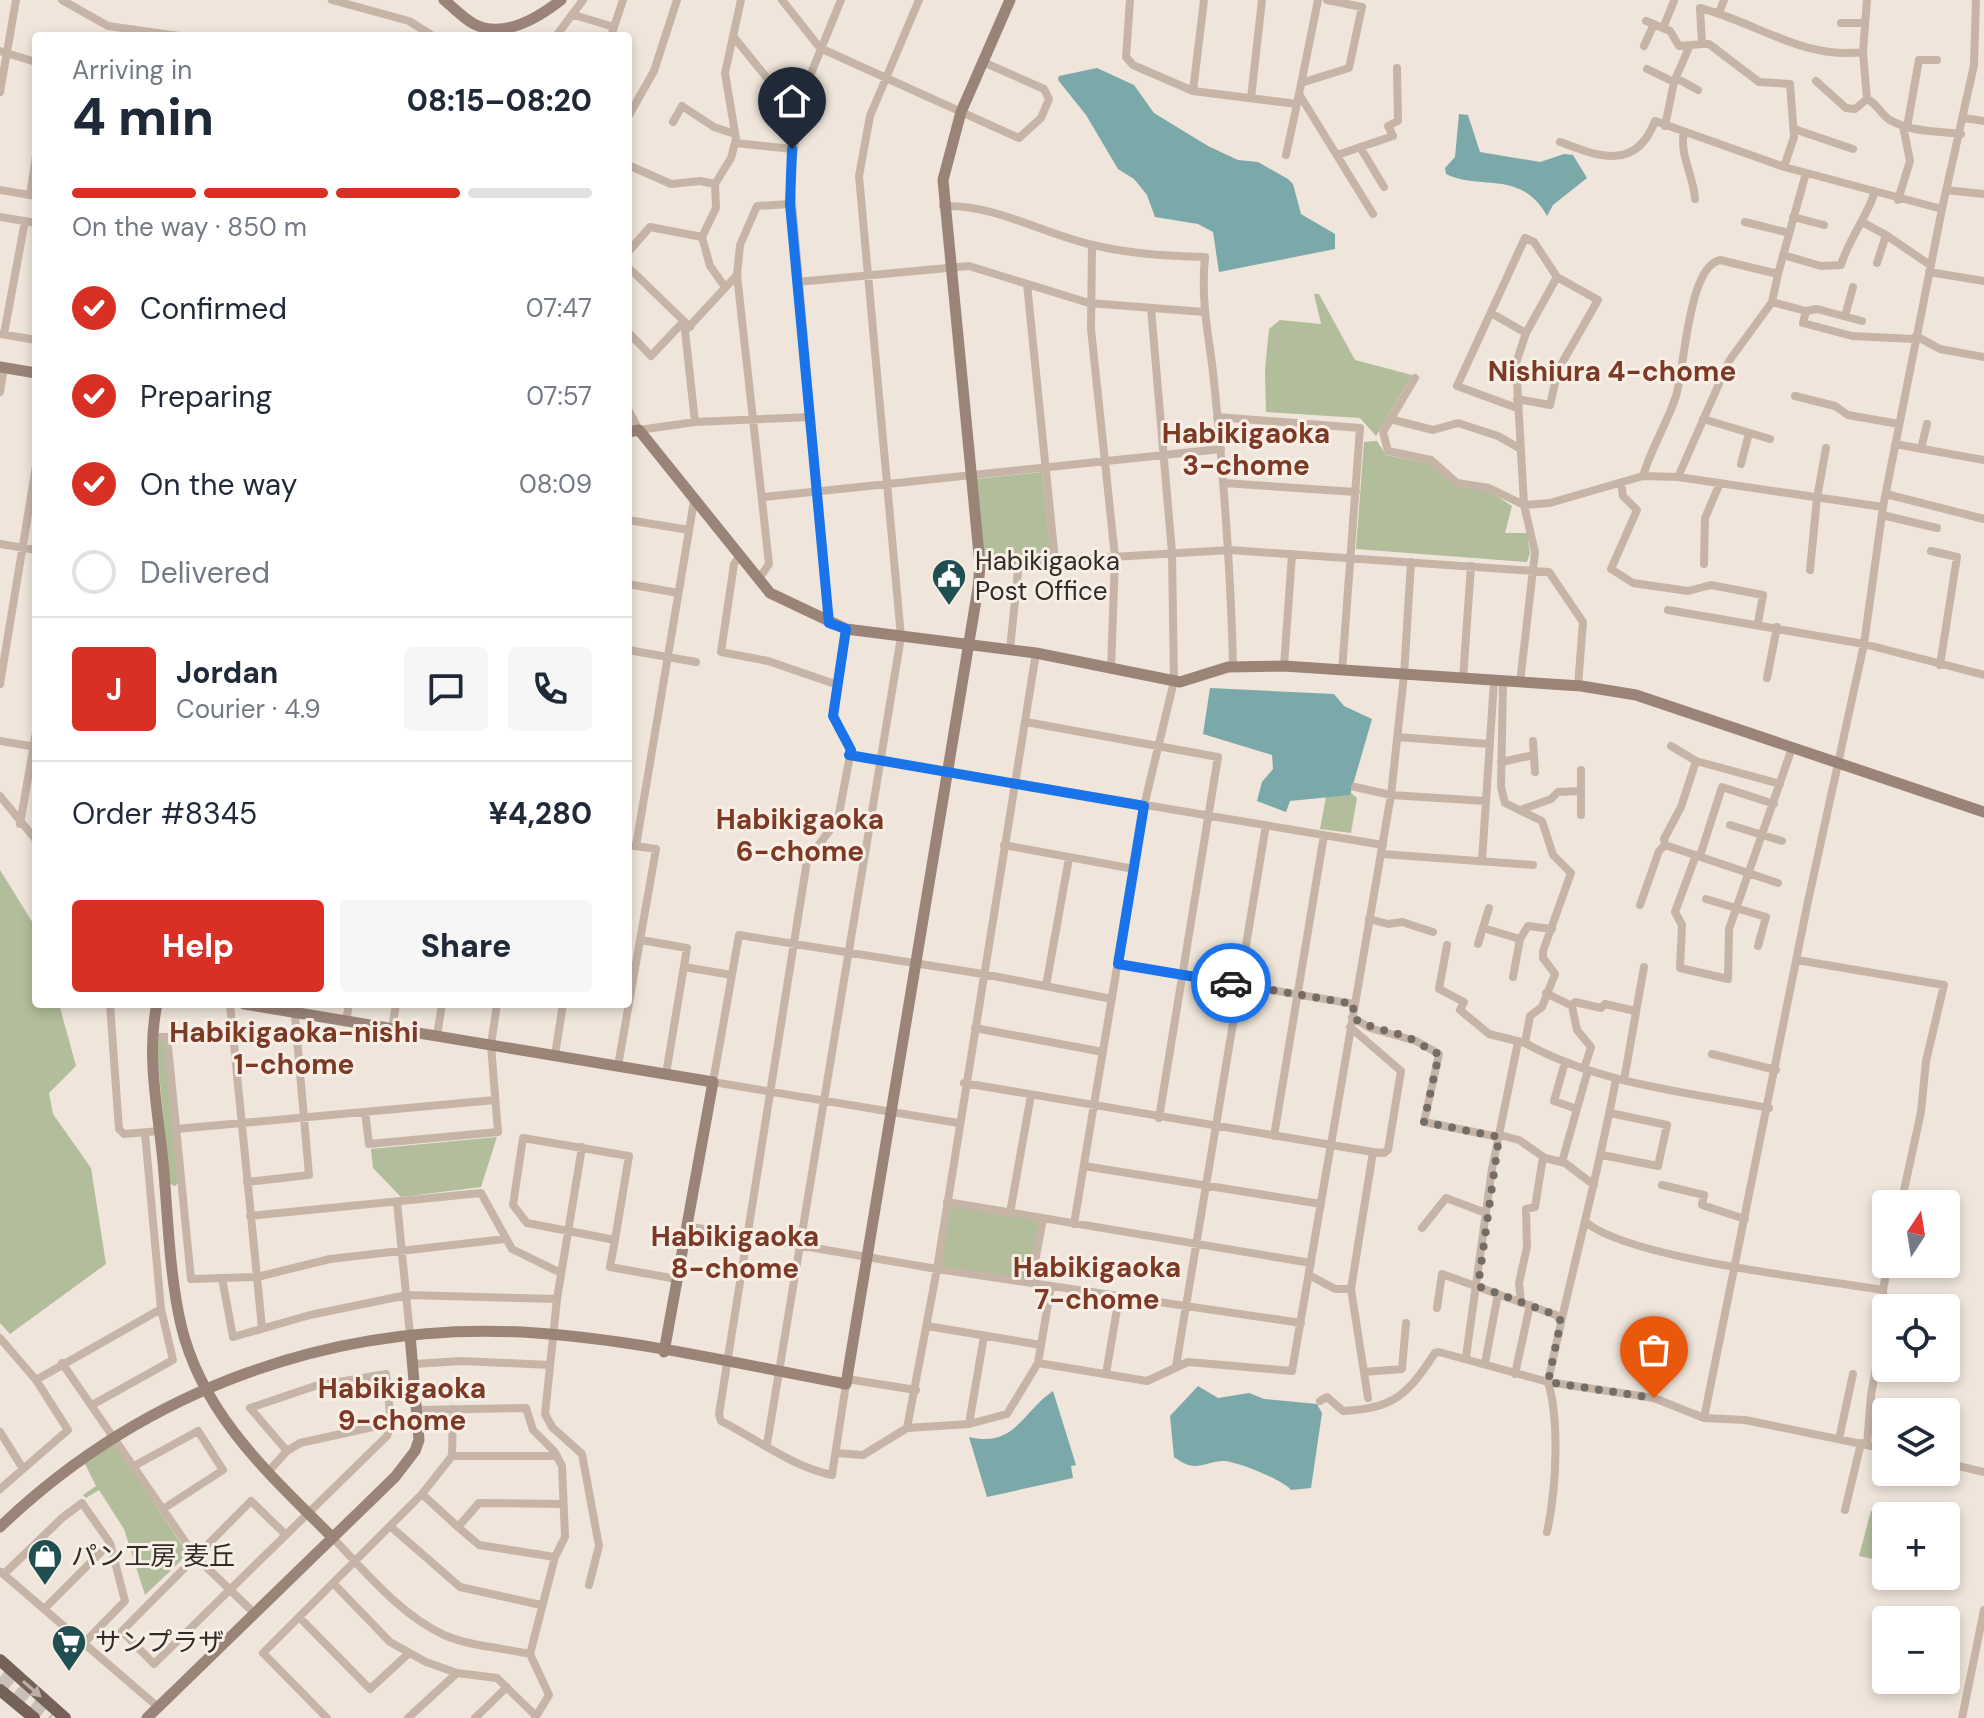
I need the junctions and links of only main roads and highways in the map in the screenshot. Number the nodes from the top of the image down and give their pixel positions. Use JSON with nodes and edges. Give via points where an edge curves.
{"nodes":[{"id":1,"x":0,"y":1660,"type":"edge"},
{"id":2,"x":0,"y":1690,"type":"edge"},
{"id":3,"x":34,"y":1718,"type":"edge"},
{"id":4,"x":65,"y":1718,"type":"edge"}],
"edges":[{"from":1,"to":4,"type":"main road","one_way":true},
{"from":2,"to":3,"type":"main road"}]}
